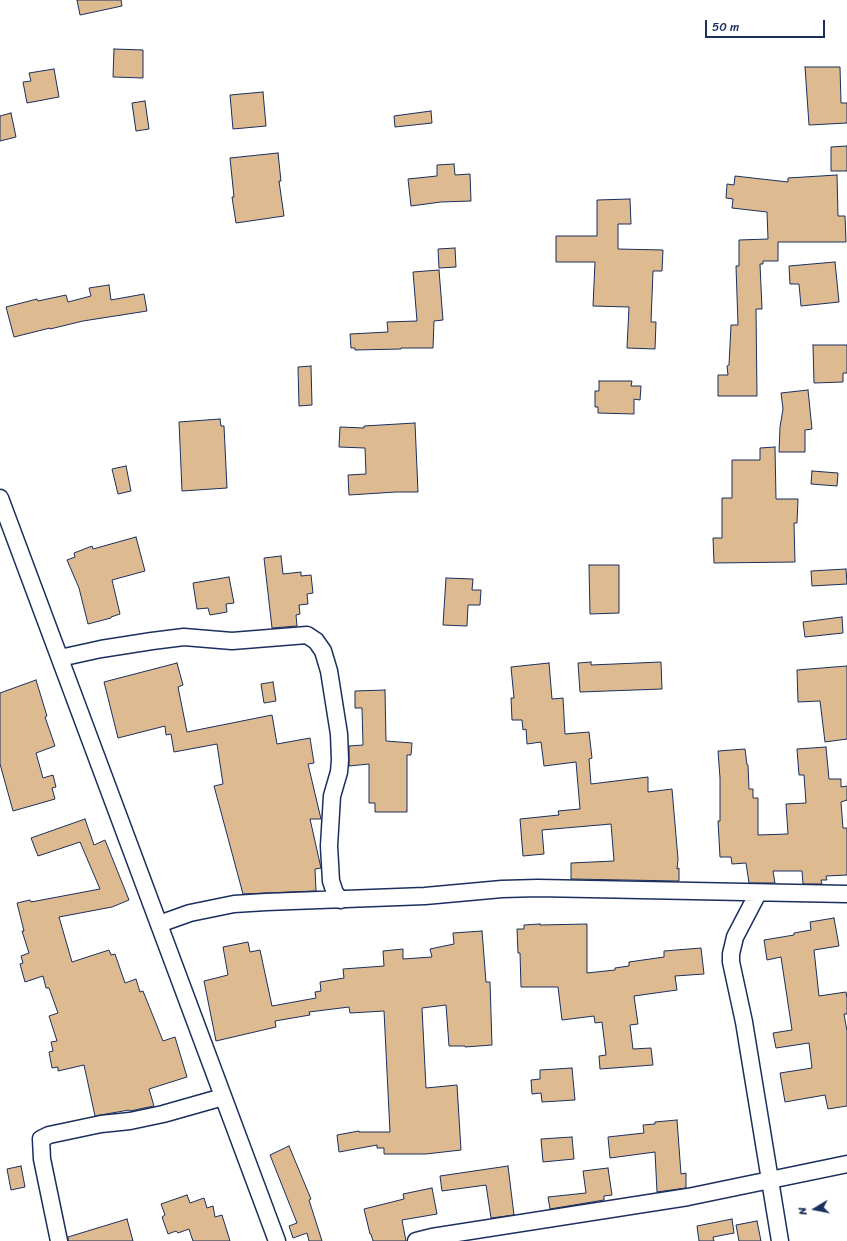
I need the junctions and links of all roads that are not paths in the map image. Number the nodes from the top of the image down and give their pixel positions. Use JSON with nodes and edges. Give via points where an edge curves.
{"nodes":[{"id":1,"x":0,"y":498,"type":"edge"},
{"id":2,"x":60,"y":658,"type":"junction"},
{"id":3,"x":758,"y":893,"type":"junction"},
{"id":4,"x":847,"y":894,"type":"edge"},
{"id":5,"x":342,"y":900,"type":"junction"},
{"id":6,"x":159,"y":924,"type":"junction"},
{"id":7,"x":223,"y":1097,"type":"junction"},
{"id":8,"x":847,"y":1164,"type":"edge"},
{"id":9,"x":770,"y":1180,"type":"junction"},
{"id":10,"x":59,"y":1241,"type":"edge"},
{"id":11,"x":277,"y":1241,"type":"edge"},
{"id":12,"x":416,"y":1241,"type":"edge"},
{"id":13,"x":780,"y":1241,"type":"edge"}],
"edges":[{"from":1,"to":2,"type":"street"},
{"from":2,"to":5,"type":"street","via":[[101,649],[184,637],[232,640],[307,635],[316,641],[323,651],[329,671],[339,734],[339,772],[332,796],[329,846],[331,881],[335,893]]},
{"from":2,"to":6,"type":"street"},
{"from":3,"to":4,"type":"street"},
{"from":3,"to":5,"type":"street","via":[[538,888]]},
{"from":3,"to":9,"type":"street","via":[[735,937],[731,962],[744,1022]]},
{"from":5,"to":6,"type":"street","via":[[234,904],[190,913]]},
{"from":6,"to":7,"type":"street"},
{"from":7,"to":10,"type":"street","via":[[163,1114],[101,1124],[41,1139],[42,1159]]},
{"from":7,"to":11,"type":"street"},
{"from":8,"to":9,"type":"street"},
{"from":9,"to":12,"type":"street","via":[[688,1197]]},
{"from":9,"to":13,"type":"street"}]}
